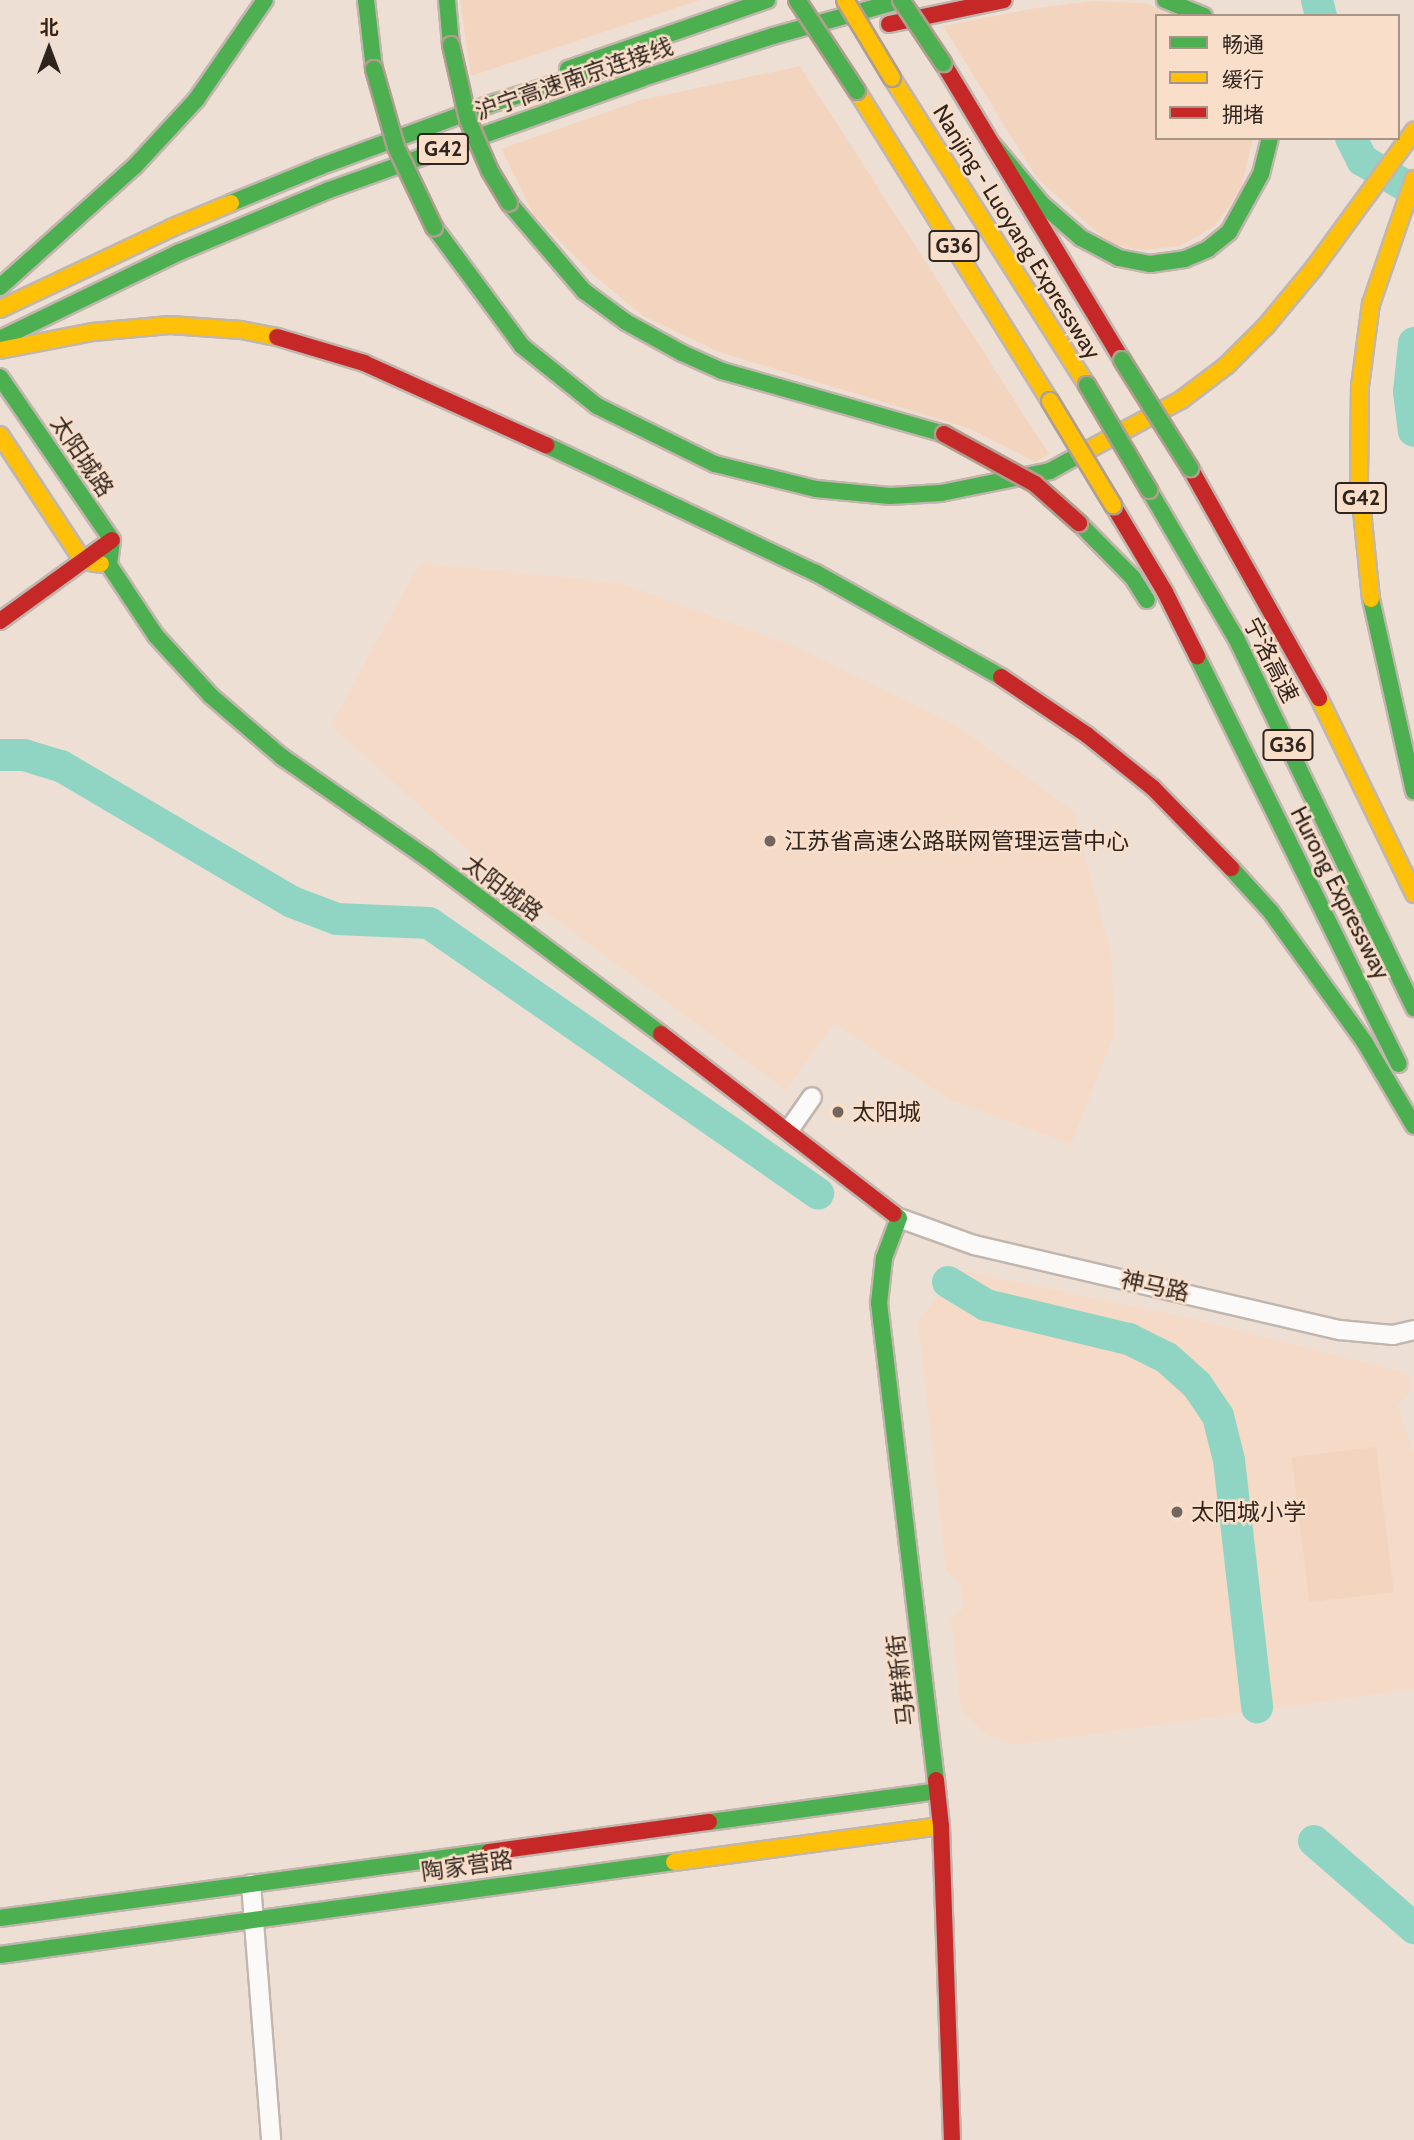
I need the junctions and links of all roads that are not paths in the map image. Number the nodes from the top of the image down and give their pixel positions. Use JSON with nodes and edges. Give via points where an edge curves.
{"nodes":[{"id":1,"x":265,"y":0,"type":"edge"},
{"id":2,"x":366,"y":0,"type":"edge"},
{"id":3,"x":447,"y":0,"type":"edge"},
{"id":4,"x":797,"y":0,"type":"edge"},
{"id":5,"x":822,"y":0,"type":"edge"},
{"id":6,"x":845,"y":0,"type":"edge"},
{"id":7,"x":901,"y":0,"type":"edge"},
{"id":8,"x":1004,"y":0,"type":"edge"},
{"id":9,"x":1166,"y":0,"type":"edge"},
{"id":10,"x":774,"y":10,"type":"edge"},
{"id":11,"x":1198,"y":14,"type":"edge"},
{"id":12,"x":640,"y":79,"type":"junction"},
{"id":13,"x":1414,"y":131,"type":"edge"},
{"id":14,"x":1270,"y":140,"type":"edge"},
{"id":15,"x":994,"y":146,"type":"junction"},
{"id":16,"x":1414,"y":178,"type":"edge"},
{"id":17,"x":0,"y":287,"type":"edge"},
{"id":18,"x":0,"y":309,"type":"edge"},
{"id":19,"x":0,"y":340,"type":"edge"},
{"id":20,"x":0,"y":350,"type":"edge"},
{"id":21,"x":0,"y":377,"type":"edge"},
{"id":22,"x":0,"y":435,"type":"edge"},
{"id":23,"x":1149,"y":490,"type":"joint"},
{"id":24,"x":111,"y":540,"type":"junction"},
{"id":25,"x":83,"y":561,"type":"junction"},
{"id":26,"x":109,"y":565,"type":"junction"},
{"id":27,"x":90,"y":579,"type":"dead end"},
{"id":28,"x":0,"y":621,"type":"edge"},
{"id":29,"x":1242,"y":748,"type":"junction"},
{"id":30,"x":1414,"y":791,"type":"edge"},
{"id":31,"x":1414,"y":894,"type":"edge"},
{"id":32,"x":1414,"y":1008,"type":"edge"},
{"id":33,"x":812,"y":1097,"type":"dead end"},
{"id":34,"x":1414,"y":1097,"type":"edge"},
{"id":35,"x":1414,"y":1126,"type":"edge"},
{"id":36,"x":789,"y":1130,"type":"junction"},
{"id":37,"x":899,"y":1218,"type":"junction"},
{"id":38,"x":1414,"y":1330,"type":"edge"},
{"id":39,"x":937,"y":1791,"type":"junction"},
{"id":40,"x":941,"y":1826,"type":"junction"},
{"id":41,"x":251,"y":1884,"type":"junction"},
{"id":42,"x":0,"y":1918,"type":"edge"},
{"id":43,"x":254,"y":1918,"type":"junction"},
{"id":44,"x":0,"y":1955,"type":"edge"},
{"id":45,"x":271,"y":2140,"type":"edge"},
{"id":46,"x":952,"y":2140,"type":"edge"}],
"edges":[{"from":1,"to":17,"type":"main road","via":[[196,100],[135,166]]},
{"from":2,"to":13,"type":"main road","bridge":true,"via":[[374,69],[396,147],[434,227],[522,346],[597,405],[715,464],[816,489],[890,496],[941,493],[1050,471],[1181,400],[1226,366],[1266,326]]},
{"from":3,"to":29,"type":"main road","number":"G42","bridge":true,"via":[[451,44],[468,120],[490,172],[509,203],[584,290],[626,322],[722,371],[944,434],[1035,484],[1133,578]]},
{"from":4,"to":29,"type":"main road","number":"G36","bridge":true,"via":[[1165,592]]},
{"from":5,"to":10,"type":"main road"},
{"from":6,"to":23,"type":"main road","name":"Nanjing - Luoyang Expressway","number":"G36","bridge":true},
{"from":7,"to":12,"type":"main road","name":"沪宁高速南京连接线","number":"G42"},
{"from":7,"to":15,"type":"main road","bridge":true},
{"from":8,"to":12,"type":"main road"},
{"from":9,"to":11,"type":"main road"},
{"from":10,"to":18,"type":"main road","name":"沪宁高速南京连接线","number":"G42","via":[[593,58],[497,102],[170,228]]},
{"from":12,"to":19,"type":"main road","name":"沪宁高速南京连接线","number":"G42","via":[[317,195],[180,252]]},
{"from":14,"to":15,"type":"main road","via":[[1261,174],[1229,232],[1185,259],[1150,264],[1119,258],[1081,238],[1042,204]]},
{"from":15,"to":31,"type":"main road","bridge":true,"via":[[1190,467],[1318,696]]},
{"from":16,"to":30,"type":"main road","number":"G42","via":[[1371,304],[1360,386],[1359,481],[1373,614]]},
{"from":20,"to":35,"type":"main road","via":[[93,332],[170,326],[241,330],[301,342],[442,396],[816,573],[906,622],[1013,684],[1076,728],[1170,805],[1271,912],[1366,1043]]},
{"from":21,"to":24,"type":"main road","name":"太阳城路"},
{"from":22,"to":25,"type":"main road"},
{"from":23,"to":32,"type":"main road","name":"宁洛高速","number":"G36","via":[[1236,638]]},
{"from":24,"to":25,"type":"main road"},
{"from":24,"to":26,"type":"main road"},
{"from":25,"to":26,"type":"main road"},
{"from":25,"to":28,"type":"main road"},
{"from":26,"to":27,"type":"main road"},
{"from":26,"to":36,"type":"main road","name":"太阳城路","via":[[156,636],[211,696],[282,757],[428,859]]},
{"from":29,"to":34,"type":"main road","name":"Hurong Expressway","number":"G42"},
{"from":33,"to":36,"type":"street"},
{"from":36,"to":37,"type":"main road","name":"太阳城路"},
{"from":37,"to":38,"type":"street","name":"神马路","via":[[974,1245],[1340,1330],[1392,1335]]},
{"from":37,"to":39,"type":"main road","name":"马群新街","via":[[884,1258],[879,1303]]},
{"from":39,"to":40,"type":"main road","name":"马群新街"},
{"from":39,"to":41,"type":"main road","name":"陶家营路"},
{"from":40,"to":43,"type":"main road","name":"陶家营路"},
{"from":40,"to":46,"type":"main road","name":"马群新街"},
{"from":41,"to":42,"type":"main road","name":"陶家营路"},
{"from":41,"to":43,"type":"street"},
{"from":43,"to":44,"type":"main road","name":"陶家营路"},
{"from":43,"to":45,"type":"street"}]}
